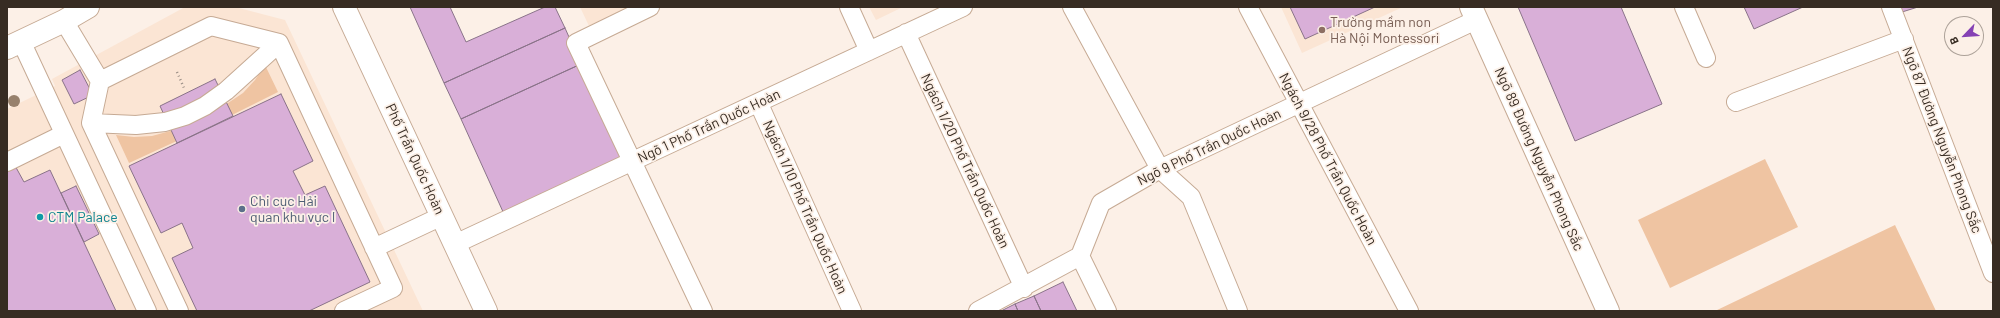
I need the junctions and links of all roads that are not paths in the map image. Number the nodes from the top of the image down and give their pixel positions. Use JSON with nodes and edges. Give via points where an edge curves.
{"nodes":[{"id":1,"x":88,"y":7,"type":"edge"},
{"id":2,"x":344,"y":7,"type":"edge"},
{"id":3,"x":650,"y":7,"type":"edge"},
{"id":4,"x":849,"y":7,"type":"edge"},
{"id":5,"x":963,"y":7,"type":"edge"},
{"id":6,"x":1072,"y":7,"type":"edge"},
{"id":7,"x":1248,"y":7,"type":"edge"},
{"id":8,"x":1684,"y":7,"type":"edge"},
{"id":9,"x":1891,"y":7,"type":"edge"},
{"id":10,"x":1473,"y":13,"type":"edge"},
{"id":11,"x":64,"y":21,"type":"junction"},
{"id":12,"x":906,"y":34,"type":"junction"},
{"id":13,"x":1904,"y":39,"type":"junction"},
{"id":14,"x":279,"y":43,"type":"junction"},
{"id":15,"x":14,"y":45,"type":"edge"},
{"id":16,"x":869,"y":51,"type":"junction"},
{"id":17,"x":1706,"y":58,"type":"dead end"},
{"id":18,"x":100,"y":81,"type":"junction"},
{"id":19,"x":1736,"y":102,"type":"dead end"},
{"id":20,"x":759,"y":104,"type":"junction"},
{"id":21,"x":1299,"y":104,"type":"junction"},
{"id":22,"x":91,"y":123,"type":"junction"},
{"id":23,"x":64,"y":134,"type":"junction"},
{"id":24,"x":7,"y":162,"type":"edge"},
{"id":25,"x":631,"y":162,"type":"junction"},
{"id":26,"x":1160,"y":169,"type":"junction"},
{"id":27,"x":442,"y":216,"type":"junction"},
{"id":28,"x":455,"y":244,"type":"junction"},
{"id":29,"x":374,"y":248,"type":"junction"},
{"id":30,"x":1080,"y":256,"type":"junction"},
{"id":31,"x":1993,"y":273,"type":"edge"},
{"id":32,"x":1024,"y":288,"type":"junction"},
{"id":33,"x":147,"y":311,"type":"edge"},
{"id":34,"x":179,"y":311,"type":"edge"},
{"id":35,"x":344,"y":311,"type":"edge"},
{"id":36,"x":486,"y":311,"type":"edge"},
{"id":37,"x":703,"y":311,"type":"edge"},
{"id":38,"x":852,"y":311,"type":"edge"},
{"id":39,"x":978,"y":311,"type":"edge"},
{"id":40,"x":1107,"y":311,"type":"edge"},
{"id":41,"x":1238,"y":311,"type":"edge"},
{"id":42,"x":1409,"y":311,"type":"edge"},
{"id":43,"x":1608,"y":311,"type":"edge"}],
"edges":[{"from":1,"to":11,"type":"street"},
{"from":2,"to":27,"type":"street","name":"Phố Trần Quốc Hoàn"},
{"from":3,"to":25,"type":"lane","via":[[576,43]]},
{"from":4,"to":16,"type":"lane"},
{"from":5,"to":12,"type":"lane","name":"Ngõ 1 Phố Trần Quốc Hoàn"},
{"from":6,"to":26,"type":"lane"},
{"from":7,"to":21,"type":"lane","name":"Ngách 9/28 Phố Trần Quốc Hoàn"},
{"from":8,"to":17,"type":"lane"},
{"from":9,"to":13,"type":"lane","name":"Ngõ 87 Đường Nguyễn Phong Sắc"},
{"from":10,"to":21,"type":"lane","name":"Ngõ 9 Phố Trần Quốc Hoàn"},
{"from":10,"to":43,"type":"street","name":"Ngõ 89 Đường Nguyễn Phong Sắc"},
{"from":11,"to":15,"type":"street"},
{"from":11,"to":18,"type":"lane"},
{"from":12,"to":16,"type":"lane","name":"Ngõ 1 Phố Trần Quốc Hoàn"},
{"from":12,"to":32,"type":"lane","name":"Ngách 1/20 Phố Trần Quốc Hoàn"},
{"from":13,"to":19,"type":"lane"},
{"from":13,"to":31,"type":"lane","name":"Ngõ 87 Đường Nguyễn Phong Sắc"},
{"from":14,"to":18,"type":"lane","via":[[211,26]]},
{"from":14,"to":22,"type":"lane","via":[[226,90],[205,106],[185,116],[165,122],[136,125]]},
{"from":14,"to":29,"type":"lane"},
{"from":15,"to":23,"type":"lane"},
{"from":16,"to":20,"type":"lane","name":"Ngõ 1 Phố Trần Quốc Hoàn"},
{"from":18,"to":22,"type":"lane"},
{"from":20,"to":25,"type":"lane","name":"Ngõ 1 Phố Trần Quốc Hoàn"},
{"from":20,"to":38,"type":"lane","name":"Ngách 1/10 Phố Trần Quốc Hoàn"},
{"from":21,"to":26,"type":"lane","name":"Ngõ 9 Phố Trần Quốc Hoàn"},
{"from":21,"to":42,"type":"lane","name":"Ngách 9/28 Phố Trần Quốc Hoàn"},
{"from":22,"to":34,"type":"lane"},
{"from":23,"to":24,"type":"lane"},
{"from":23,"to":33,"type":"lane"},
{"from":25,"to":28,"type":"lane","name":"Ngõ 1 Phố Trần Quốc Hoàn"},
{"from":25,"to":37,"type":"lane"},
{"from":26,"to":30,"type":"lane","name":"Ngõ 9 Phố Trần Quốc Hoàn","via":[[1101,202]]},
{"from":26,"to":41,"type":"lane","via":[[1191,197]]},
{"from":27,"to":28,"type":"street","name":"Phố Trần Quốc Hoàn"},
{"from":27,"to":29,"type":"lane"},
{"from":28,"to":36,"type":"street","name":"Phố Trần Quốc Hoàn"},
{"from":29,"to":35,"type":"lane","via":[[393,288]]},
{"from":30,"to":32,"type":"lane"},
{"from":30,"to":40,"type":"lane"},
{"from":32,"to":39,"type":"lane"}]}
